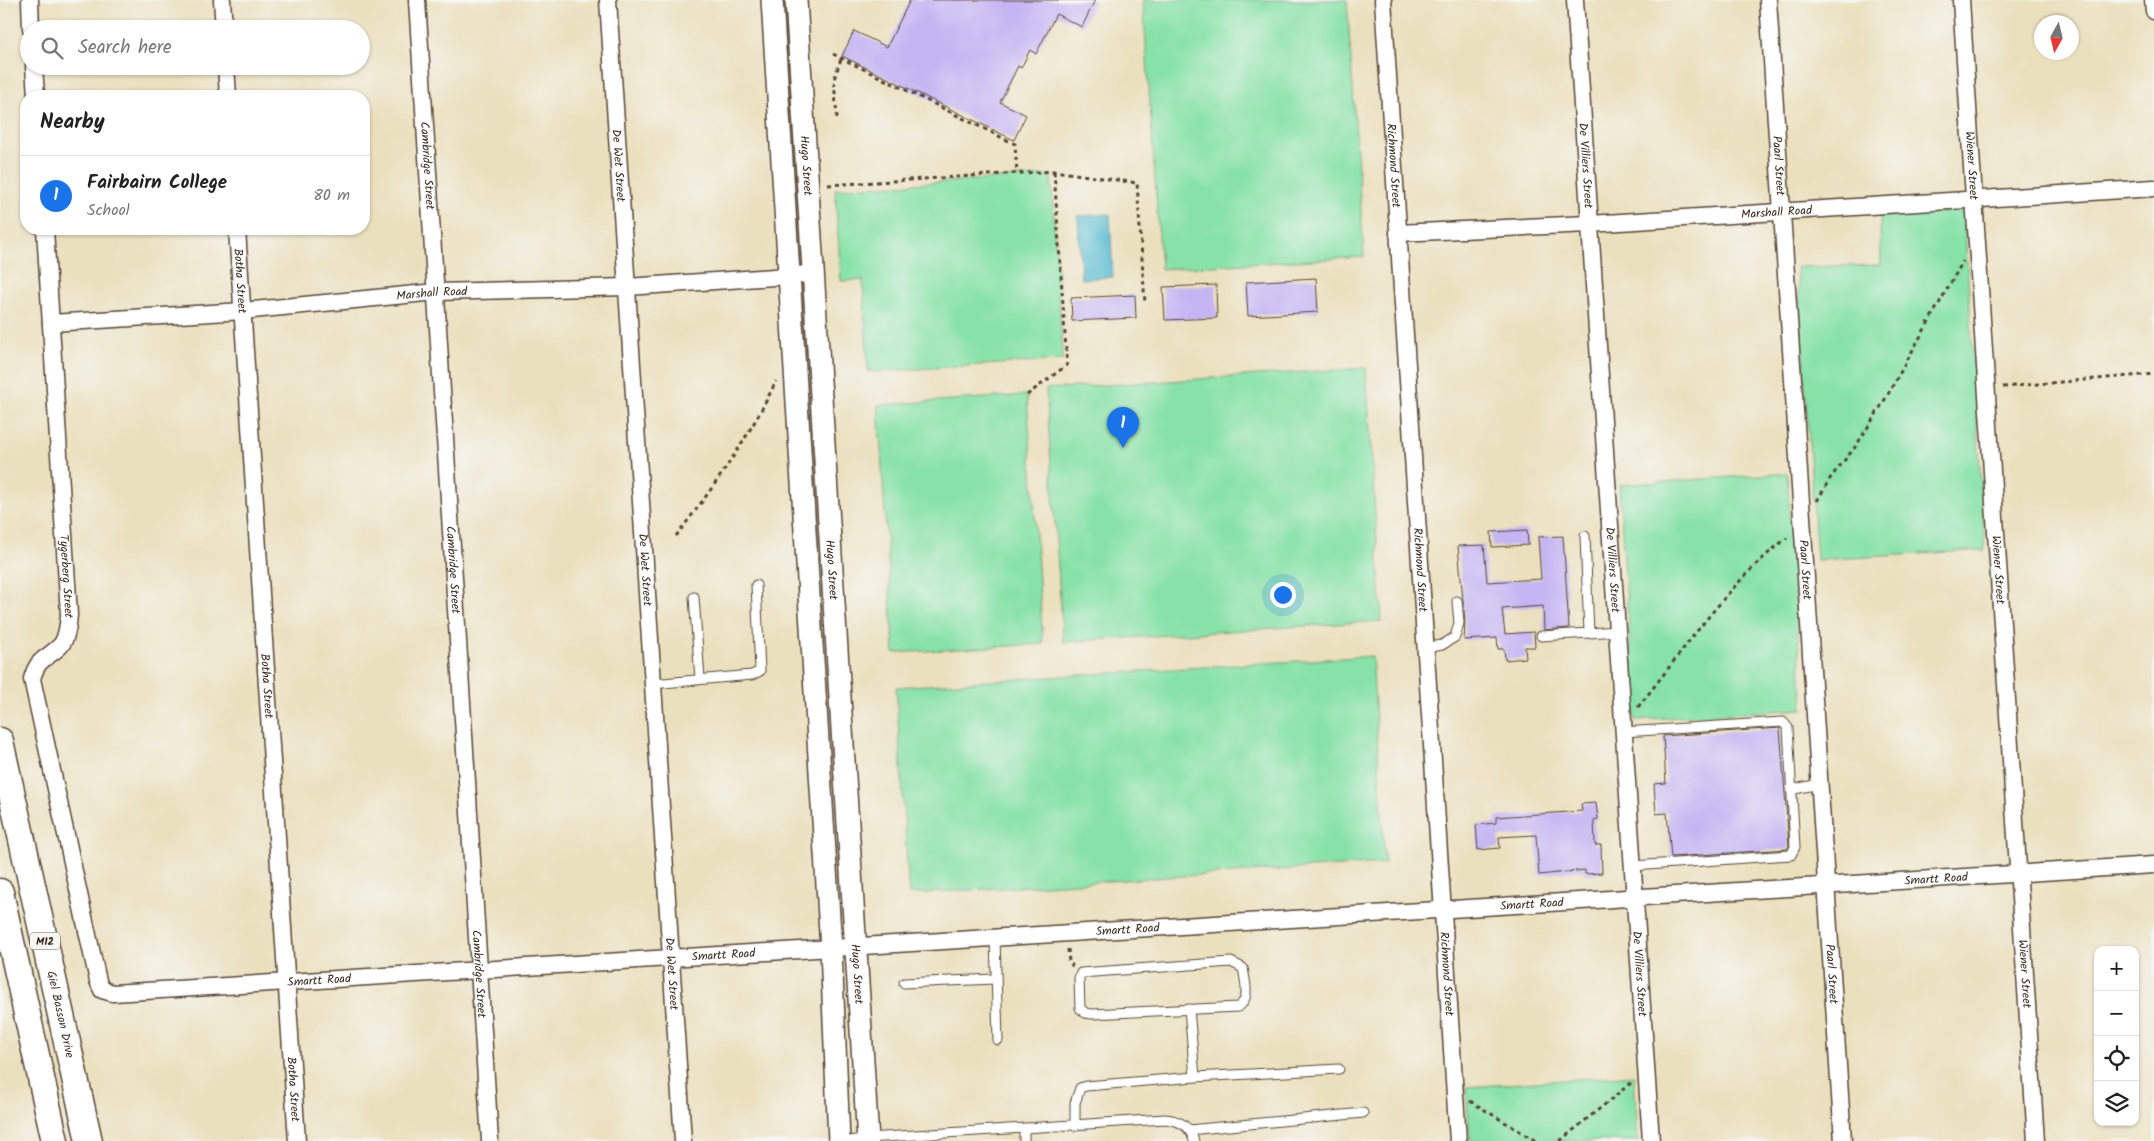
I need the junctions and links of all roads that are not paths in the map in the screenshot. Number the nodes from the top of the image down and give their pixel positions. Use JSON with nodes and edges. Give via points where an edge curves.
{"nodes":[{"id":1,"x":30,"y":0,"type":"edge"},
{"id":2,"x":222,"y":0,"type":"edge"},
{"id":3,"x":417,"y":0,"type":"edge"},
{"id":4,"x":608,"y":0,"type":"edge"},
{"id":5,"x":772,"y":0,"type":"edge"},
{"id":6,"x":796,"y":0,"type":"edge"},
{"id":7,"x":1383,"y":0,"type":"edge"},
{"id":8,"x":1575,"y":0,"type":"edge"},
{"id":9,"x":1768,"y":0,"type":"edge"},
{"id":10,"x":1961,"y":0,"type":"edge"},
{"id":11,"x":2153,"y":0,"type":"edge"},
{"id":12,"x":2154,"y":11,"type":"edge"},
{"id":13,"x":31,"y":20,"type":"edge"},
{"id":14,"x":223,"y":20,"type":"edge"},
{"id":15,"x":35,"y":75,"type":"edge"},
{"id":16,"x":227,"y":75,"type":"edge"},
{"id":17,"x":36,"y":90,"type":"edge"},
{"id":18,"x":228,"y":90,"type":"edge"},
{"id":19,"x":791,"y":121,"type":"junction"},
{"id":20,"x":2154,"y":188,"type":"edge"},
{"id":21,"x":1974,"y":198,"type":"junction"},
{"id":22,"x":1781,"y":210,"type":"junction"},
{"id":23,"x":1589,"y":224,"type":"junction"},
{"id":24,"x":1398,"y":233,"type":"junction"},
{"id":25,"x":44,"y":235,"type":"edge"},
{"id":26,"x":237,"y":235,"type":"edge"},
{"id":27,"x":814,"y":273,"type":"junction"},
{"id":28,"x":789,"y":276,"type":"junction"},
{"id":29,"x":627,"y":287,"type":"junction"},
{"id":30,"x":436,"y":292,"type":"junction"},
{"id":31,"x":243,"y":311,"type":"junction"},
{"id":32,"x":51,"y":323,"type":"junction"},
{"id":33,"x":1585,"y":536,"type":"dead end"},
{"id":34,"x":756,"y":585,"type":"dead end"},
{"id":35,"x":694,"y":597,"type":"dead end"},
{"id":36,"x":1457,"y":601,"type":"dead end"},
{"id":37,"x":1617,"y":631,"type":"junction"},
{"id":38,"x":1590,"y":633,"type":"junction"},
{"id":39,"x":1541,"y":636,"type":"dead end"},
{"id":40,"x":1425,"y":648,"type":"junction"},
{"id":41,"x":700,"y":679,"type":"junction"},
{"id":42,"x":652,"y":684,"type":"junction"},
{"id":43,"x":1623,"y":724,"type":"junction"},
{"id":44,"x":0,"y":740,"type":"edge"},
{"id":45,"x":1820,"y":784,"type":"junction"},
{"id":46,"x":1794,"y":789,"type":"junction"},
{"id":47,"x":2154,"y":865,"type":"edge"},
{"id":48,"x":1632,"y":866,"type":"junction"},
{"id":49,"x":2019,"y":873,"type":"junction"},
{"id":50,"x":1826,"y":886,"type":"junction"},
{"id":51,"x":0,"y":892,"type":"edge"},
{"id":52,"x":1634,"y":897,"type":"junction"},
{"id":53,"x":1442,"y":910,"type":"junction"},
{"id":54,"x":995,"y":937,"type":"junction"},
{"id":55,"x":855,"y":946,"type":"junction"},
{"id":56,"x":831,"y":949,"type":"junction"},
{"id":57,"x":670,"y":958,"type":"junction"},
{"id":58,"x":479,"y":971,"type":"junction"},
{"id":59,"x":995,"y":979,"type":"junction"},
{"id":60,"x":287,"y":983,"type":"junction"},
{"id":61,"x":904,"y":983,"type":"dead end"},
{"id":62,"x":102,"y":990,"type":"joint"},
{"id":63,"x":1189,"y":1009,"type":"junction"},
{"id":64,"x":998,"y":1040,"type":"dead end"},
{"id":65,"x":1339,"y":1069,"type":"dead end"},
{"id":66,"x":1195,"y":1077,"type":"junction"},
{"id":67,"x":1363,"y":1113,"type":"dead end"},
{"id":68,"x":1075,"y":1126,"type":"junction"},
{"id":69,"x":1024,"y":1129,"type":"junction"},
{"id":70,"x":1188,"y":1130,"type":"junction"},
{"id":71,"x":862,"y":1140,"type":"edge"},
{"id":72,"x":54,"y":1141,"type":"edge"},
{"id":73,"x":89,"y":1141,"type":"edge"},
{"id":74,"x":298,"y":1141,"type":"edge"},
{"id":75,"x":490,"y":1141,"type":"edge"},
{"id":76,"x":682,"y":1141,"type":"edge"},
{"id":77,"x":839,"y":1141,"type":"edge"},
{"id":78,"x":1024,"y":1141,"type":"edge"},
{"id":79,"x":1194,"y":1141,"type":"edge"},
{"id":80,"x":1458,"y":1141,"type":"edge"},
{"id":81,"x":1651,"y":1141,"type":"edge"},
{"id":82,"x":1843,"y":1141,"type":"edge"},
{"id":83,"x":2036,"y":1141,"type":"edge"}],
"edges":[{"from":1,"to":13,"type":"street"},
{"from":2,"to":14,"type":"street"},
{"from":3,"to":30,"type":"street","name":"Cambridge Street"},
{"from":4,"to":29,"type":"street","name":"De Wet Street"},
{"from":5,"to":19,"type":"street","name":"Hugo Street"},
{"from":6,"to":19,"type":"street","name":"Hugo Street"},
{"from":7,"to":24,"type":"street","name":"Richmond Street"},
{"from":8,"to":23,"type":"street","name":"De Villiers Street"},
{"from":9,"to":22,"type":"street","name":"Paarl Street"},
{"from":10,"to":21,"type":"street","name":"Wiener Street"},
{"from":11,"to":12,"type":"street"},
{"from":15,"to":17,"type":"street"},
{"from":16,"to":18,"type":"street"},
{"from":19,"to":27,"type":"street","name":"Hugo Street"},
{"from":19,"to":28,"type":"street","name":"Hugo Street"},
{"from":20,"to":21,"type":"street","name":"Marshall Road"},
{"from":21,"to":22,"type":"street","name":"Marshall Road"},
{"from":21,"to":49,"type":"street","name":"Wiener Street"},
{"from":22,"to":23,"type":"street","name":"Marshall Road"},
{"from":22,"to":45,"type":"street","name":"Paarl Street"},
{"from":23,"to":24,"type":"street","name":"Marshall Road"},
{"from":23,"to":37,"type":"street","name":"De Villiers Street"},
{"from":24,"to":40,"type":"street","name":"Richmond Street"},
{"from":25,"to":32,"type":"street","name":"Tygerberg Street"},
{"from":26,"to":31,"type":"street","name":"Botha Street"},
{"from":27,"to":28,"type":"street","name":"Marshall Road"},
{"from":27,"to":55,"type":"street","name":"Hugo Street"},
{"from":28,"to":29,"type":"street","name":"Marshall Road"},
{"from":28,"to":56,"type":"street","name":"Hugo Street"},
{"from":29,"to":30,"type":"street","name":"Marshall Road"},
{"from":29,"to":42,"type":"street","name":"De Wet Street"},
{"from":30,"to":31,"type":"street","name":"Marshall Road"},
{"from":30,"to":58,"type":"street","name":"Cambridge Street"},
{"from":31,"to":32,"type":"street","name":"Marshall Road"},
{"from":31,"to":60,"type":"street","name":"Botha Street"},
{"from":32,"to":62,"type":"street","name":"Tygerberg Street","via":[[69,615],[61,646],[36,665],[32,679]]},
{"from":33,"to":38,"type":"lane"},
{"from":34,"to":41,"type":"lane","via":[[760,671],[752,675]]},
{"from":35,"to":41,"type":"lane"},
{"from":36,"to":40,"type":"lane","via":[[1456,636],[1442,645]]},
{"from":37,"to":38,"type":"lane"},
{"from":37,"to":43,"type":"street","name":"De Villiers Street"},
{"from":38,"to":39,"type":"lane"},
{"from":40,"to":53,"type":"street","name":"Richmond Street"},
{"from":41,"to":42,"type":"lane"},
{"from":42,"to":57,"type":"street","name":"De Wet Street"},
{"from":43,"to":46,"type":"lane","via":[[1783,722],[1788,728]]},
{"from":43,"to":48,"type":"street","name":"De Villiers Street"},
{"from":44,"to":73,"type":"main road","name":"Giel Basson Drive","number":"M12"},
{"from":45,"to":46,"type":"lane"},
{"from":45,"to":50,"type":"street","name":"Paarl Street"},
{"from":46,"to":48,"type":"lane","via":[[1795,848],[1792,856]]},
{"from":47,"to":49,"type":"street","name":"Smartt Road"},
{"from":48,"to":52,"type":"street","name":"De Villiers Street"},
{"from":49,"to":50,"type":"street","name":"Smartt Road"},
{"from":49,"to":83,"type":"street","name":"Wiener Street"},
{"from":50,"to":52,"type":"street","name":"Smartt Road"},
{"from":50,"to":82,"type":"street","name":"Paarl Street"},
{"from":51,"to":72,"type":"main road","number":"M12"},
{"from":52,"to":53,"type":"street","name":"Smartt Road"},
{"from":52,"to":81,"type":"street","name":"De Villiers Street"},
{"from":53,"to":54,"type":"street","name":"Smartt Road"},
{"from":53,"to":80,"type":"street","name":"Richmond Street"},
{"from":54,"to":55,"type":"street","name":"Smartt Road"},
{"from":54,"to":59,"type":"lane"},
{"from":55,"to":56,"type":"street","name":"Smartt Road"},
{"from":55,"to":71,"type":"street","name":"Hugo Street"},
{"from":56,"to":57,"type":"street","name":"Smartt Road"},
{"from":56,"to":77,"type":"street","name":"Hugo Street"},
{"from":57,"to":58,"type":"street","name":"Smartt Road"},
{"from":57,"to":76,"type":"street","name":"De Wet Street"},
{"from":58,"to":60,"type":"street","name":"Smartt Road"},
{"from":58,"to":75,"type":"street","name":"Cambridge Street"},
{"from":59,"to":61,"type":"lane"},
{"from":59,"to":64,"type":"lane"},
{"from":60,"to":62,"type":"street","name":"Smartt Road","via":[[113,993]]},
{"from":60,"to":74,"type":"street","name":"Botha Street"},
{"from":63,"to":63,"type":"lane","via":[[1236,1008],[1241,1005],[1246,995],[1243,968],[1227,961],[1081,973],[1079,998],[1080,1008],[1085,1013]]},
{"from":63,"to":66,"type":"lane"},
{"from":65,"to":66,"type":"lane"},
{"from":66,"to":68,"type":"lane","via":[[1080,1088],[1075,1103]]},
{"from":67,"to":70,"type":"lane"},
{"from":68,"to":69,"type":"lane"},
{"from":68,"to":70,"type":"lane","via":[[1165,1119],[1182,1124]]},
{"from":69,"to":71,"type":"lane"},
{"from":69,"to":78,"type":"lane"},
{"from":70,"to":79,"type":"lane"}]}
